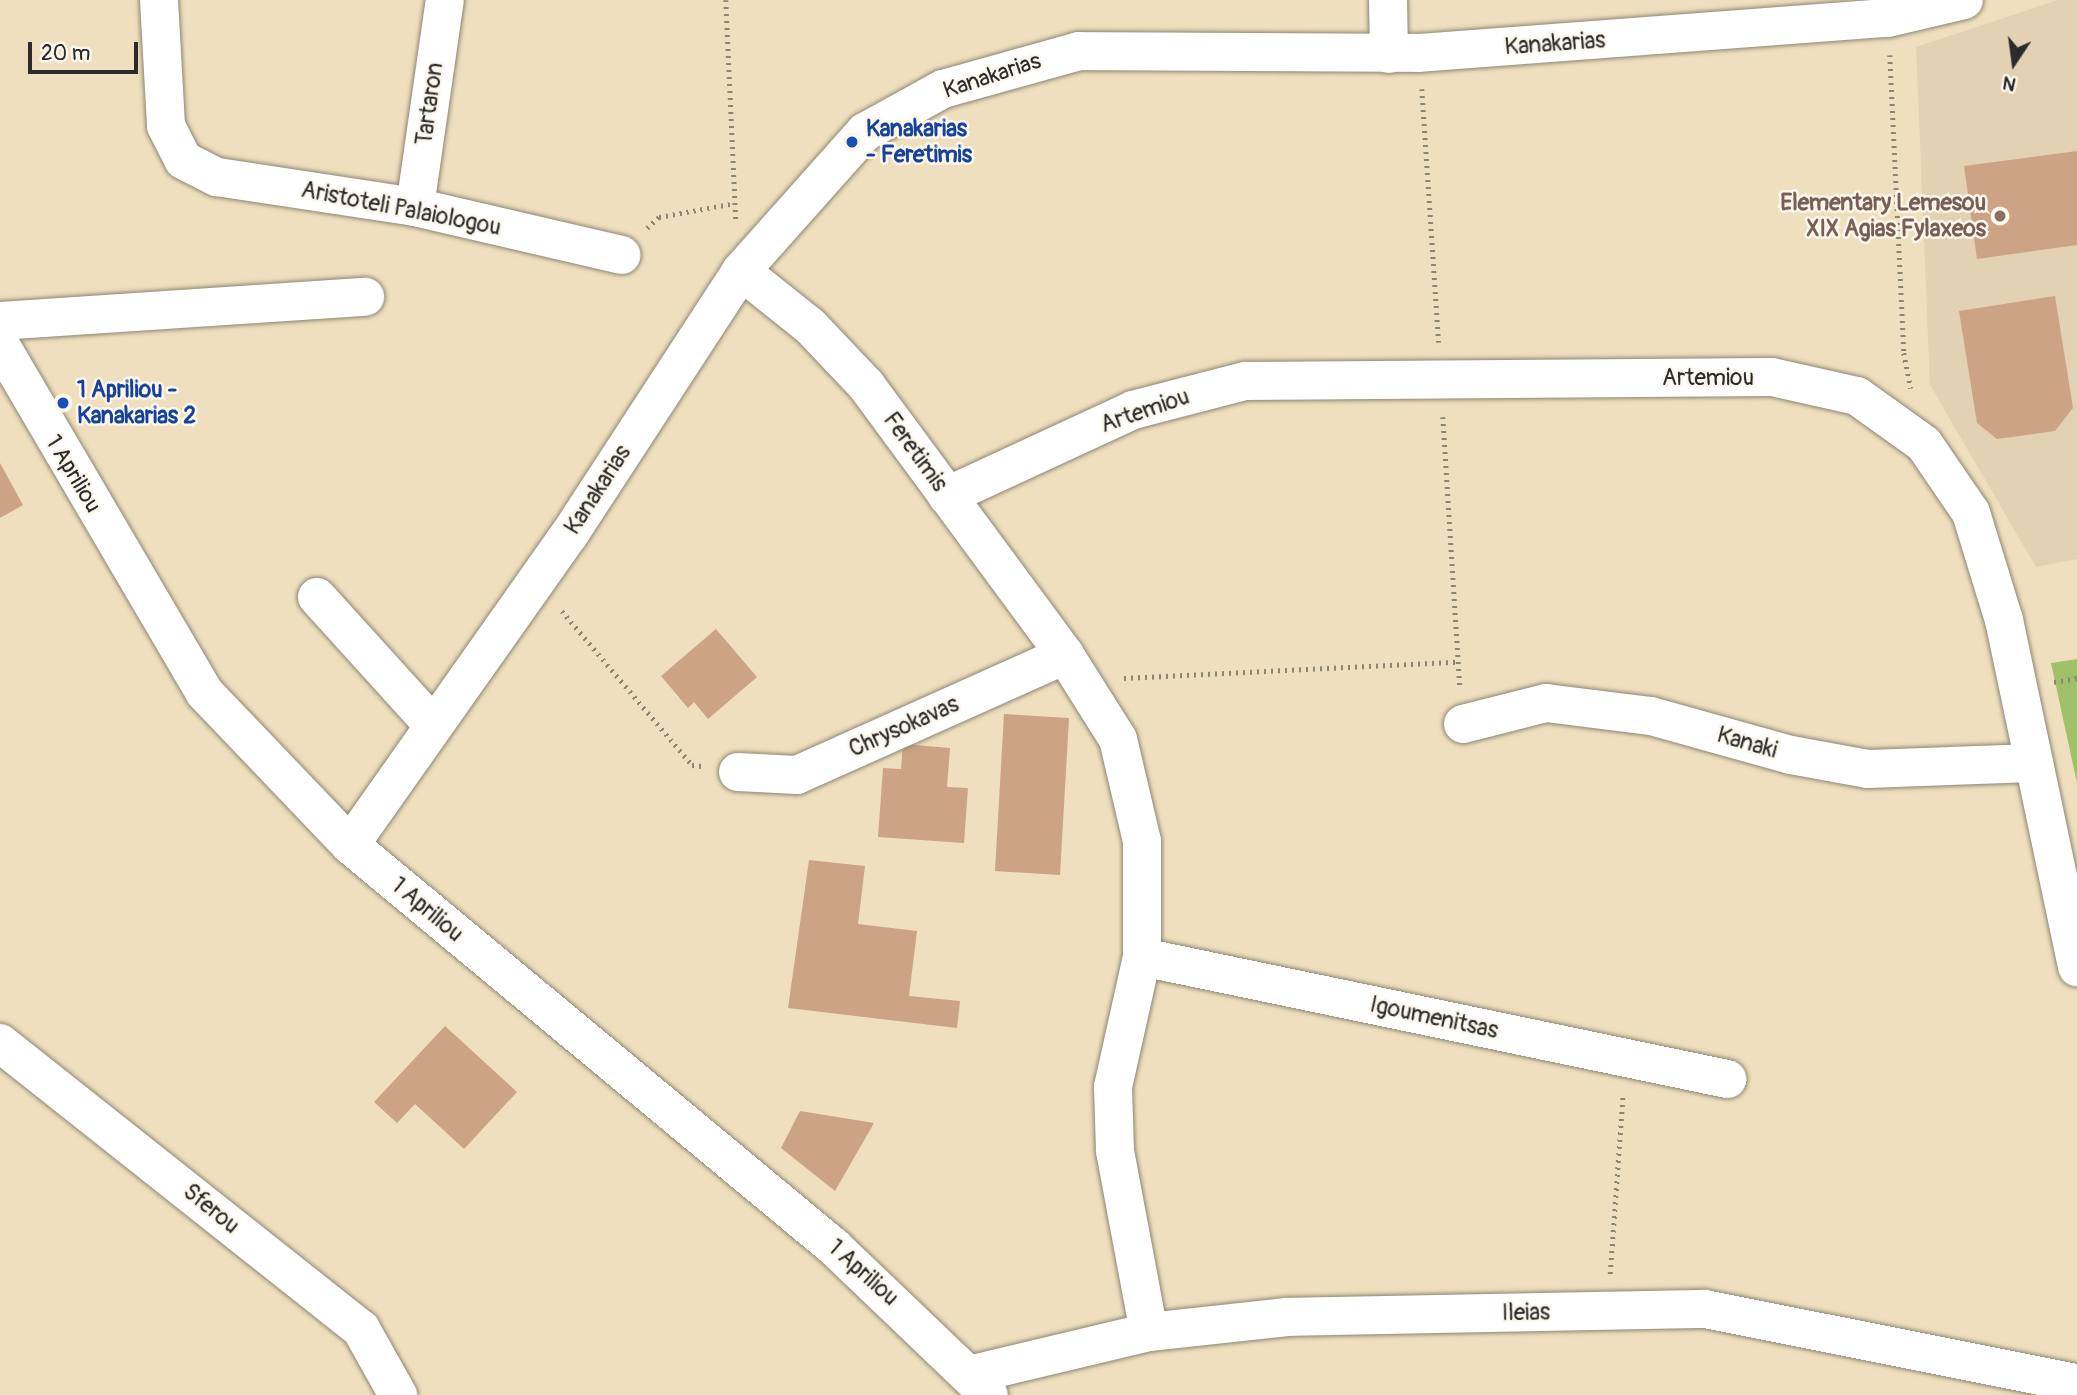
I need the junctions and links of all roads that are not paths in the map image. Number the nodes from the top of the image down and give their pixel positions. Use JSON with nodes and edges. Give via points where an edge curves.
{"nodes":[{"id":1,"x":159,"y":0,"type":"edge"},
{"id":2,"x":444,"y":0,"type":"edge"},
{"id":3,"x":1388,"y":0,"type":"edge"},
{"id":4,"x":1964,"y":0,"type":"edge"},
{"id":5,"x":1389,"y":54,"type":"junction"},
{"id":6,"x":415,"y":207,"type":"junction"},
{"id":7,"x":621,"y":255,"type":"road end"},
{"id":8,"x":741,"y":271,"type":"junction"},
{"id":9,"x":365,"y":297,"type":"dead end"},
{"id":10,"x":0,"y":321,"type":"edge"},
{"id":11,"x":0,"y":344,"type":"edge"},
{"id":12,"x":947,"y":496,"type":"junction"},
{"id":13,"x":317,"y":597,"type":"dead end"},
{"id":14,"x":1073,"y":667,"type":"junction"},
{"id":15,"x":1463,"y":724,"type":"dead end"},
{"id":16,"x":434,"y":726,"type":"junction"},
{"id":17,"x":2034,"y":763,"type":"junction"},
{"id":18,"x":738,"y":772,"type":"road end"},
{"id":19,"x":350,"y":845,"type":"junction"},
{"id":20,"x":1142,"y":957,"type":"junction"},
{"id":21,"x":2077,"y":967,"type":"edge"},
{"id":22,"x":0,"y":1043,"type":"edge"},
{"id":23,"x":1727,"y":1079,"type":"dead end"},
{"id":24,"x":1149,"y":1332,"type":"junction"},
{"id":25,"x":2077,"y":1383,"type":"edge"},
{"id":26,"x":981,"y":1385,"type":"edge"},
{"id":27,"x":398,"y":1395,"type":"edge"}],
"edges":[{"from":1,"to":6,"type":"street","name":"Aristoteli Palaiologou","via":[[166,127],[183,160],[217,177]]},
{"from":2,"to":6,"type":"street","name":"Tartaron"},
{"from":3,"to":5,"type":"street"},
{"from":4,"to":5,"type":"street","name":"Kanakarias","via":[[1888,18]]},
{"from":5,"to":8,"type":"street","name":"Kanakarias","via":[[1079,51],[1014,65],[943,89],[865,132]]},
{"from":6,"to":7,"type":"street","name":"Aristoteli Palaiologou"},
{"from":8,"to":12,"type":"street","name":"Feretimis","via":[[810,326],[866,385]]},
{"from":8,"to":16,"type":"street","name":"Kanakarias","via":[[537,581]]},
{"from":9,"to":10,"type":"street"},
{"from":11,"to":19,"type":"street","name":"1 Apriliou","via":[[204,692]]},
{"from":12,"to":14,"type":"street","name":"Feretimis"},
{"from":12,"to":17,"type":"street","name":"Artemiou","via":[[1133,410],[1245,381],[1772,377],[1857,396],[1924,444],[1971,513],[2004,620]]},
{"from":13,"to":16,"type":"street"},
{"from":14,"to":18,"type":"street","name":"Chrysokavas","via":[[797,775]]},
{"from":14,"to":20,"type":"street","name":"Feretimis","via":[[1118,738],[1142,841]]},
{"from":15,"to":17,"type":"street","name":"Kanaki","via":[[1546,703],[1651,716],[1791,755],[1867,769]]},
{"from":16,"to":19,"type":"street","name":"Kanakarias"},
{"from":17,"to":21,"type":"street","name":"Artemiou"},
{"from":19,"to":26,"type":"street","name":"1 Apriliou","via":[[834,1247]]},
{"from":20,"to":23,"type":"street","name":"Igoumenitsas"},
{"from":20,"to":24,"type":"street","name":"Feretimis","via":[[1113,1087],[1115,1151]]},
{"from":22,"to":27,"type":"street","name":"Sferou","via":[[361,1329]]},
{"from":24,"to":25,"type":"street","name":"Ileias","via":[[1287,1317],[1705,1309]]},
{"from":24,"to":26,"type":"street","name":"Ileias"}]}
